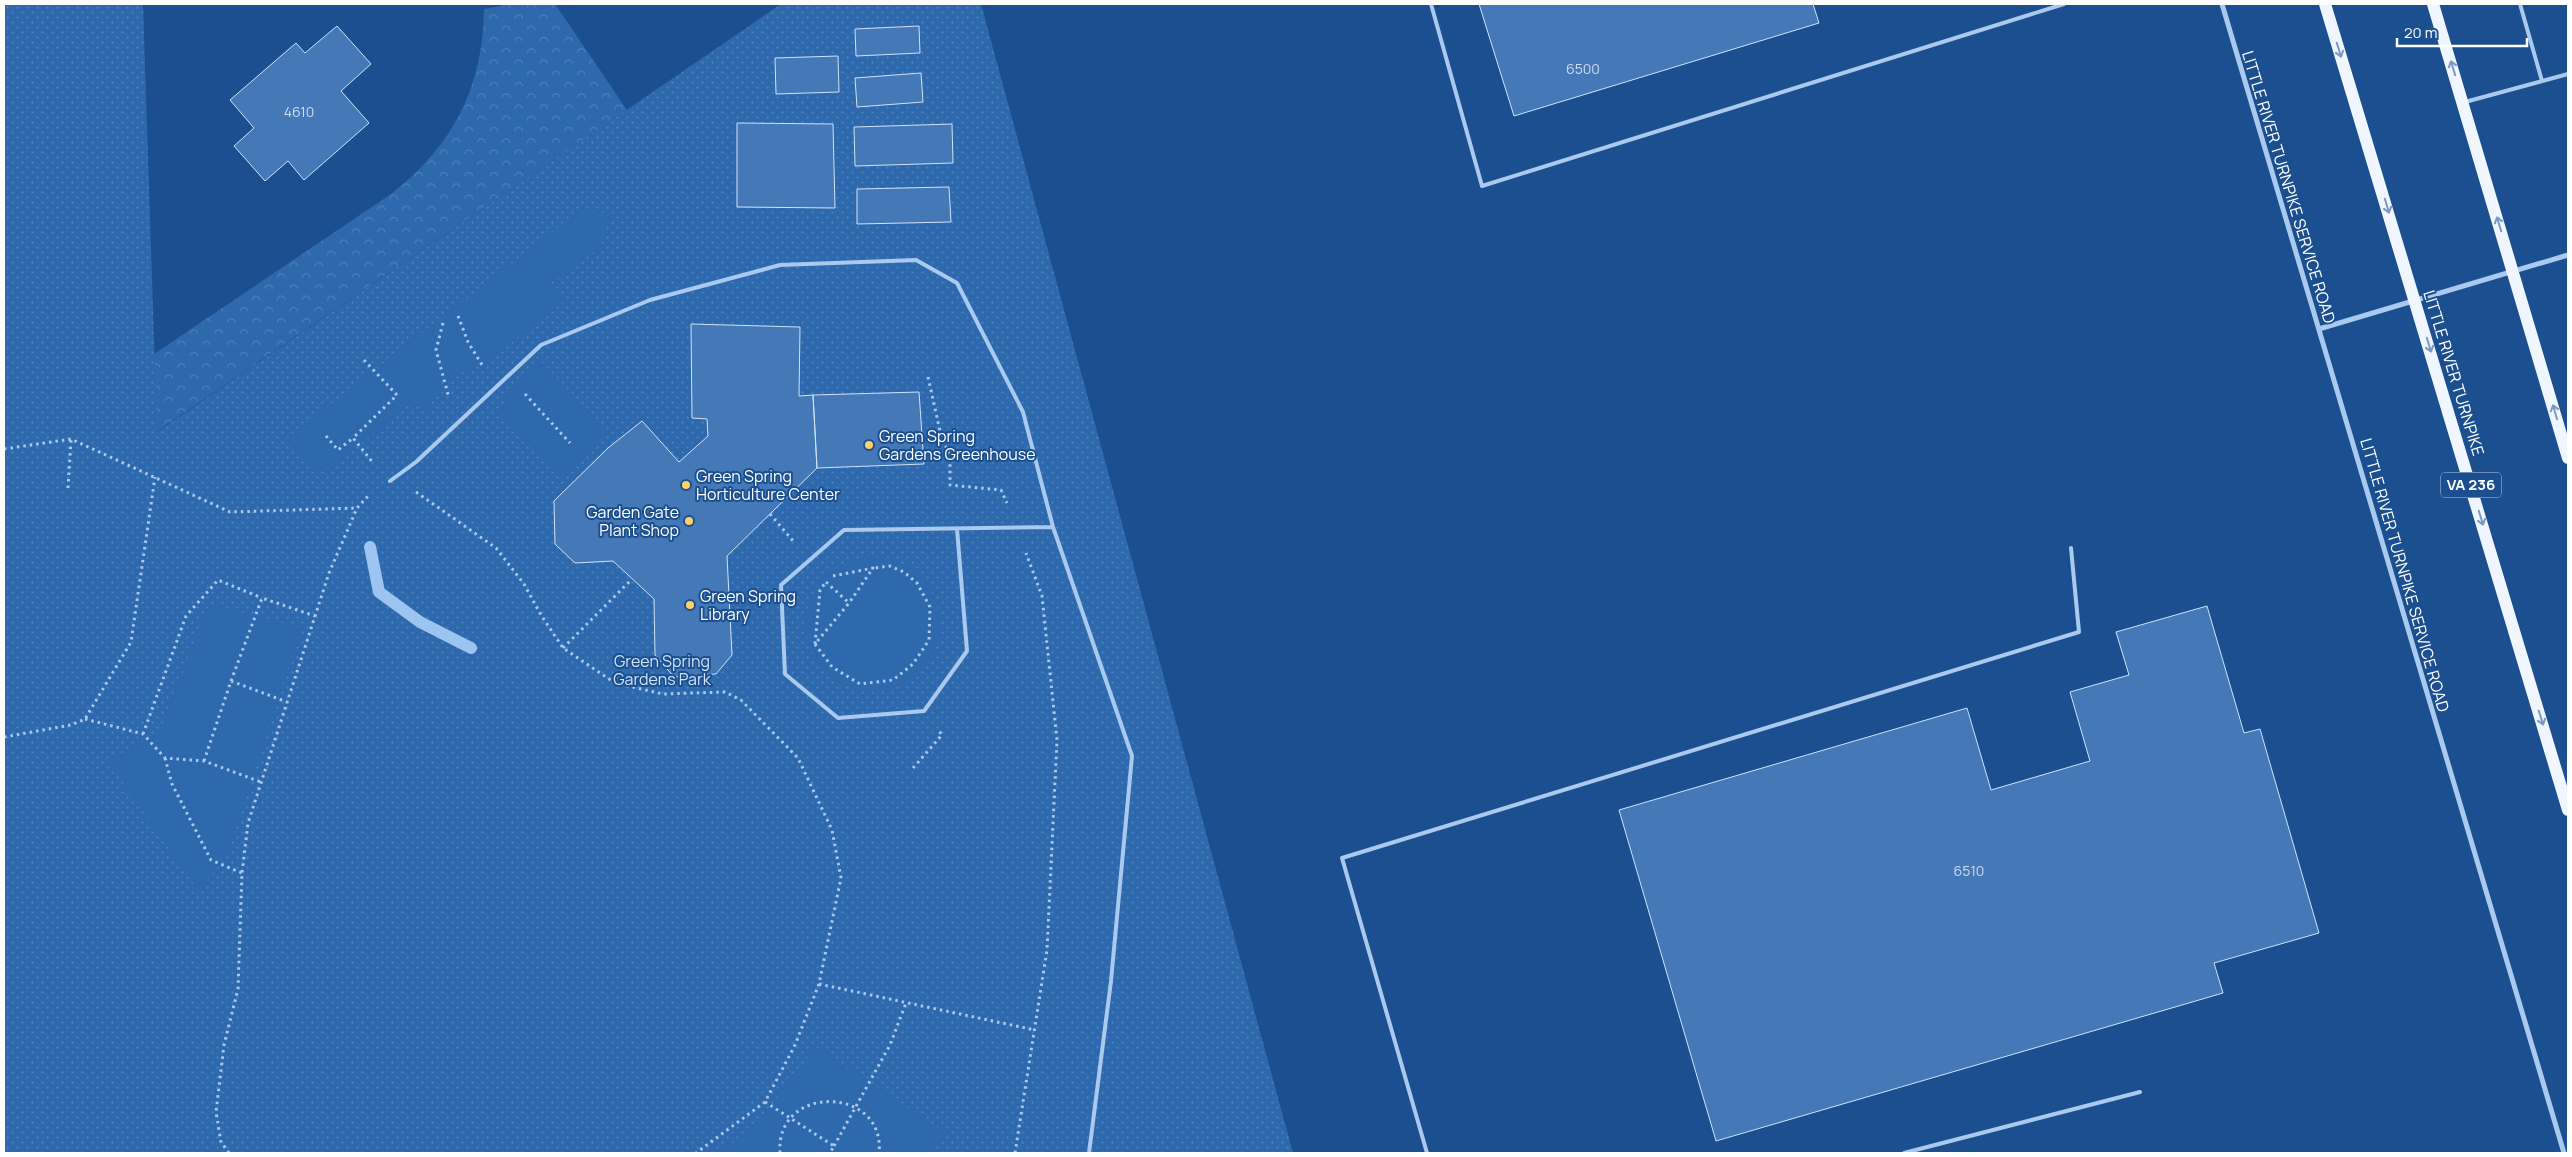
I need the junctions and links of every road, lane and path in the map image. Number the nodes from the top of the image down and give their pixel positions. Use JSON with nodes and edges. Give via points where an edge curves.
{"nodes":[{"id":1,"x":1431,"y":4,"type":"edge"},
{"id":2,"x":2064,"y":4,"type":"edge"},
{"id":3,"x":2222,"y":4,"type":"edge"},
{"id":4,"x":2325,"y":4,"type":"edge"},
{"id":5,"x":2433,"y":4,"type":"edge"},
{"id":6,"x":2520,"y":4,"type":"edge"},
{"id":7,"x":2568,"y":74,"type":"edge"},
{"id":8,"x":2542,"y":81,"type":"junction"},
{"id":9,"x":2463,"y":102,"type":"junction"},
{"id":10,"x":2568,"y":255,"type":"edge"},
{"id":11,"x":2513,"y":270,"type":"junction"},
{"id":12,"x":2415,"y":299,"type":"junction"},
{"id":13,"x":458,"y":316,"type":"dead end"},
{"id":14,"x":443,"y":323,"type":"dead end"},
{"id":15,"x":2319,"y":329,"type":"junction"},
{"id":16,"x":364,"y":360,"type":"dead end"},
{"id":17,"x":507,"y":375,"type":"junction"},
{"id":18,"x":928,"y":377,"type":"dead end"},
{"id":19,"x":495,"y":387,"type":"junction"},
{"id":20,"x":456,"y":426,"type":"junction"},
{"id":21,"x":326,"y":436,"type":"dead end"},
{"id":22,"x":353,"y":438,"type":"junction"},
{"id":23,"x":71,"y":439,"type":"junction"},
{"id":24,"x":570,"y":443,"type":"dead end"},
{"id":25,"x":4,"y":449,"type":"edge"},
{"id":26,"x":2568,"y":458,"type":"edge"},
{"id":27,"x":155,"y":477,"type":"junction"},
{"id":28,"x":390,"y":480,"type":"junction"},
{"id":29,"x":68,"y":488,"type":"dead end"},
{"id":30,"x":357,"y":508,"type":"junction"},
{"id":31,"x":770,"y":514,"type":"dead end"},
{"id":32,"x":1053,"y":527,"type":"junction"},
{"id":33,"x":957,"y":528,"type":"junction"},
{"id":34,"x":1017,"y":528,"type":"junction"},
{"id":35,"x":790,"y":537,"type":"dead end"},
{"id":36,"x":2071,"y":548,"type":"dead end"},
{"id":37,"x":873,"y":568,"type":"junction"},
{"id":38,"x":835,"y":574,"type":"dead end"},
{"id":39,"x":632,"y":579,"type":"dead end"},
{"id":40,"x":262,"y":598,"type":"junction"},
{"id":41,"x":849,"y":603,"type":"junction"},
{"id":42,"x":315,"y":616,"type":"junction"},
{"id":43,"x":816,"y":644,"type":"junction"},
{"id":44,"x":563,"y":648,"type":"junction"},
{"id":45,"x":231,"y":680,"type":"junction"},
{"id":46,"x":287,"y":702,"type":"junction"},
{"id":47,"x":924,"y":711,"type":"junction"},
{"id":48,"x":85,"y":719,"type":"junction"},
{"id":49,"x":143,"y":734,"type":"junction"},
{"id":50,"x":4,"y":738,"type":"edge"},
{"id":51,"x":165,"y":758,"type":"junction"},
{"id":52,"x":204,"y":761,"type":"junction"},
{"id":53,"x":913,"y":768,"type":"dead end"},
{"id":54,"x":261,"y":782,"type":"junction"},
{"id":55,"x":2568,"y":810,"type":"edge"},
{"id":56,"x":242,"y":873,"type":"junction"},
{"id":57,"x":819,"y":984,"type":"junction"},
{"id":58,"x":906,"y":1003,"type":"junction"},
{"id":59,"x":1035,"y":1030,"type":"junction"},
{"id":60,"x":2140,"y":1092,"type":"dead end"},
{"id":61,"x":765,"y":1102,"type":"junction"},
{"id":62,"x":855,"y":1106,"type":"junction"},
{"id":63,"x":789,"y":1119,"type":"junction"},
{"id":64,"x":834,"y":1146,"type":"junction"},
{"id":65,"x":229,"y":1153,"type":"edge"},
{"id":66,"x":696,"y":1153,"type":"edge"},
{"id":67,"x":780,"y":1153,"type":"edge"},
{"id":68,"x":830,"y":1153,"type":"edge"},
{"id":69,"x":879,"y":1153,"type":"edge"},
{"id":70,"x":1015,"y":1153,"type":"edge"},
{"id":71,"x":1089,"y":1153,"type":"edge"},
{"id":72,"x":1427,"y":1153,"type":"edge"},
{"id":73,"x":1904,"y":1153,"type":"edge"},
{"id":74,"x":2564,"y":1153,"type":"edge"}],
"edges":[{"from":1,"to":2,"type":"lane","via":[[1482,186]]},
{"from":3,"to":15,"type":"street","name":"LITTLE RIVER TURNPIKE SERVICE ROAD"},
{"from":4,"to":12,"type":"main road","name":"LITTLE RIVER TURNPIKE","number":"VA 236","one_way":true},
{"from":9,"to":5,"type":"main road","one_way":true},
{"from":6,"to":8,"type":"lane"},
{"from":7,"to":8,"type":"lane"},
{"from":8,"to":9,"type":"lane"},
{"from":11,"to":9,"type":"main road","one_way":true},
{"from":10,"to":11,"type":"street"},
{"from":11,"to":12,"type":"street"},
{"from":26,"to":11,"type":"main road","one_way":true},
{"from":12,"to":15,"type":"street"},
{"from":12,"to":55,"type":"main road","name":"LITTLE RIVER TURNPIKE","number":"VA 236","one_way":true},
{"from":13,"to":19,"type":"path","via":[[468,342]]},
{"from":14,"to":20,"type":"path","via":[[436,350]]},
{"from":15,"to":74,"type":"street","name":"LITTLE RIVER TURNPIKE SERVICE ROAD"},
{"from":16,"to":22,"type":"path","via":[[397,395]]},
{"from":17,"to":19,"type":"lane"},
{"from":17,"to":24,"type":"path"},
{"from":17,"to":32,"type":"lane","via":[[540,345],[650,300],[780,265],[916,260],[957,283],[1022,412]]},
{"from":18,"to":34,"type":"path","via":[[942,440],[950,454],[950,485],[1001,490]]},
{"from":19,"to":20,"type":"lane"},
{"from":20,"to":28,"type":"lane","via":[[416,462]]},
{"from":21,"to":22,"type":"path","via":[[338,450]]},
{"from":22,"to":28,"type":"path","via":[[376,468]]},
{"from":23,"to":25,"type":"path"},
{"from":23,"to":27,"type":"path"},
{"from":23,"to":29,"type":"path"},
{"from":27,"to":30,"type":"path","via":[[230,512]]},
{"from":27,"to":48,"type":"path","via":[[131,642]]},
{"from":28,"to":30,"type":"path","via":[[378,486]]},
{"from":28,"to":44,"type":"path","via":[[435,504],[496,548],[524,584]]},
{"from":30,"to":42,"type":"path","via":[[329,572]]},
{"from":31,"to":35,"type":"path"},
{"from":32,"to":34,"type":"lane"},
{"from":32,"to":71,"type":"lane","via":[[1132,756],[1111,981]]},
{"from":33,"to":34,"type":"lane"},
{"from":33,"to":47,"type":"lane","via":[[967,651]]},
{"from":33,"to":47,"type":"lane","via":[[844,530],[781,585],[785,674],[838,718]]},
{"from":34,"to":59,"type":"path","via":[[1042,596],[1057,740],[1047,950]]},
{"from":36,"to":72,"type":"lane","via":[[2079,632],[1342,858]]},
{"from":37,"to":38,"type":"path"},
{"from":37,"to":41,"type":"path"},
{"from":37,"to":43,"type":"path","via":[[890,566],[904,572],[916,583],[930,607],[929,640],[912,664],[893,680],[860,684],[832,668]]},
{"from":39,"to":44,"type":"path"},
{"from":40,"to":42,"type":"path"},
{"from":40,"to":45,"type":"path"},
{"from":40,"to":49,"type":"path","via":[[218,580],[186,616]]},
{"from":41,"to":43,"type":"path"},
{"from":41,"to":43,"type":"path","via":[[826,582],[820,590]]},
{"from":42,"to":46,"type":"path"},
{"from":44,"to":57,"type":"path","via":[[615,683],[663,694],[725,692],[741,700],[798,758],[832,830],[841,878]]},
{"from":45,"to":46,"type":"path"},
{"from":45,"to":52,"type":"path"},
{"from":46,"to":54,"type":"path"},
{"from":47,"to":53,"type":"path","via":[[942,735]]},
{"from":48,"to":49,"type":"path"},
{"from":48,"to":50,"type":"path","via":[[71,725]]},
{"from":49,"to":51,"type":"path"},
{"from":51,"to":52,"type":"path"},
{"from":51,"to":56,"type":"path","via":[[172,784],[211,860]]},
{"from":52,"to":54,"type":"path"},
{"from":54,"to":56,"type":"path","via":[[248,823]]},
{"from":56,"to":65,"type":"path","via":[[238,989],[224,1045],[216,1112],[221,1142]]},
{"from":57,"to":58,"type":"path"},
{"from":57,"to":61,"type":"path","via":[[795,1045]]},
{"from":58,"to":59,"type":"path"},
{"from":58,"to":62,"type":"path","via":[[890,1045]]},
{"from":59,"to":70,"type":"path"},
{"from":60,"to":73,"type":"lane"},
{"from":61,"to":63,"type":"path"},
{"from":61,"to":66,"type":"path"},
{"from":62,"to":63,"type":"path","via":[[821,1100],[805,1106]]},
{"from":62,"to":64,"type":"path"},
{"from":62,"to":69,"type":"path","via":[[877,1133]]},
{"from":63,"to":64,"type":"path"},
{"from":63,"to":67,"type":"path","via":[[783,1130]]},
{"from":64,"to":68,"type":"path"}]}
